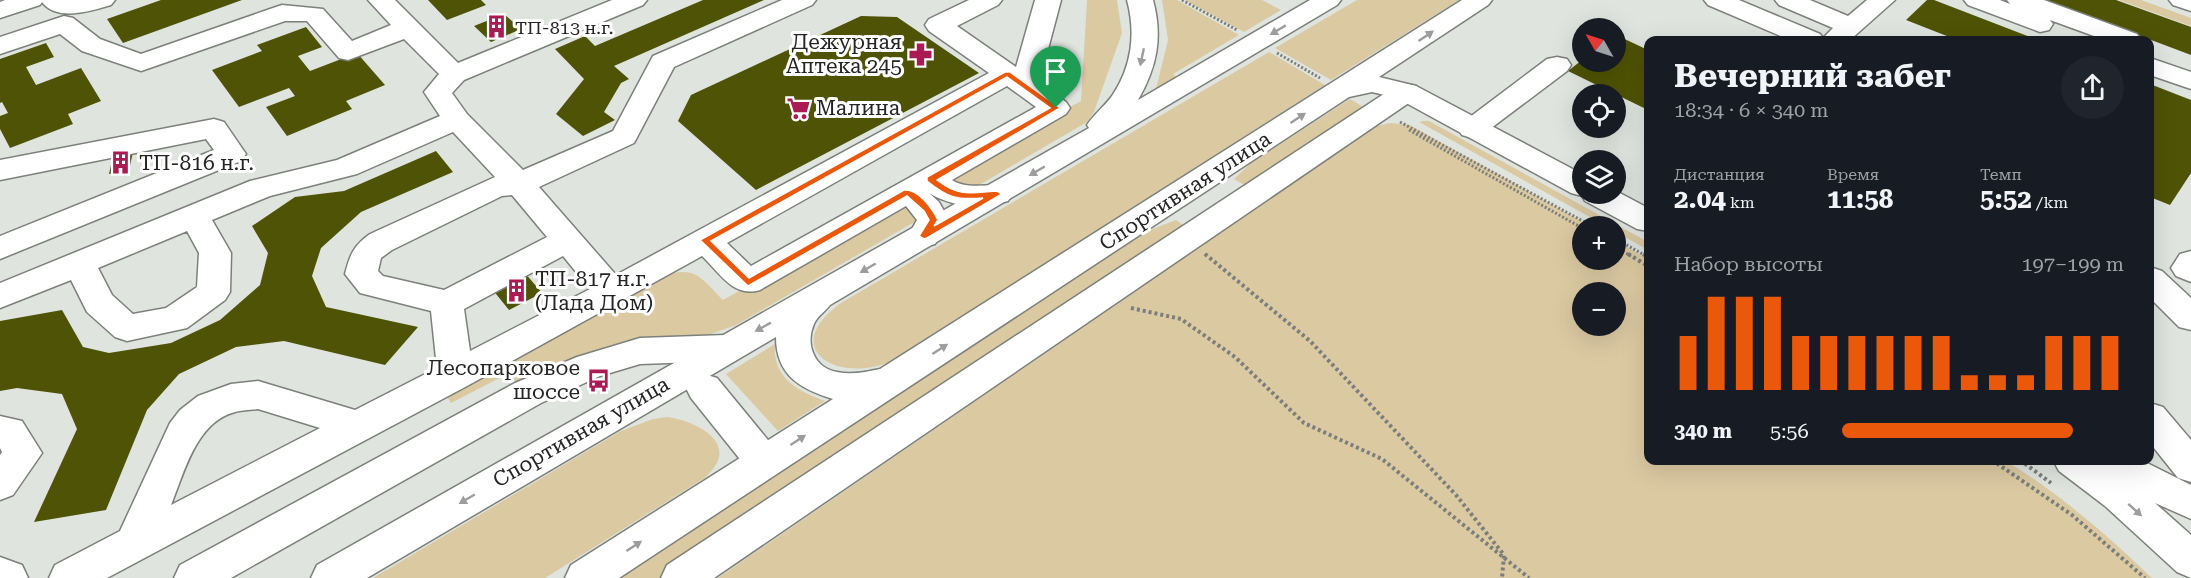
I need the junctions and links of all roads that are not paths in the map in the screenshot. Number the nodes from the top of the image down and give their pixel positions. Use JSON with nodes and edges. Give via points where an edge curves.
{"nodes":[{"id":1,"x":31,"y":0,"type":"edge"},
{"id":2,"x":53,"y":0,"type":"edge"},
{"id":3,"x":102,"y":0,"type":"edge"},
{"id":4,"x":381,"y":0,"type":"edge"},
{"id":5,"x":634,"y":0,"type":"edge"},
{"id":6,"x":804,"y":0,"type":"edge"},
{"id":7,"x":989,"y":0,"type":"edge"},
{"id":8,"x":1048,"y":0,"type":"edge"},
{"id":9,"x":1140,"y":0,"type":"edge"},
{"id":10,"x":1328,"y":0,"type":"edge"},
{"id":11,"x":1479,"y":0,"type":"edge"},
{"id":12,"x":1718,"y":0,"type":"edge"},
{"id":13,"x":1788,"y":0,"type":"edge"},
{"id":14,"x":1882,"y":0,"type":"edge"},
{"id":15,"x":1977,"y":0,"type":"edge"},
{"id":16,"x":2020,"y":0,"type":"edge"},
{"id":17,"x":2182,"y":0,"type":"edge"},
{"id":18,"x":2191,"y":3,"type":"edge"},
{"id":19,"x":0,"y":10,"type":"edge"},
{"id":20,"x":408,"y":28,"type":"junction"},
{"id":21,"x":1843,"y":33,"type":"edge"},
{"id":22,"x":1802,"y":36,"type":"edge"},
{"id":23,"x":2073,"y":36,"type":"edge"},
{"id":24,"x":2117,"y":36,"type":"edge"},
{"id":25,"x":0,"y":46,"type":"edge"},
{"id":26,"x":2154,"y":50,"type":"edge"},
{"id":27,"x":1400,"y":52,"type":"junction"},
{"id":28,"x":2191,"y":64,"type":"edge"},
{"id":29,"x":1557,"y":65,"type":"dead end"},
{"id":30,"x":2154,"y":67,"type":"edge"},
{"id":31,"x":454,"y":74,"type":"junction"},
{"id":32,"x":1016,"y":80,"type":"junction"},
{"id":33,"x":2191,"y":81,"type":"edge"},
{"id":34,"x":1341,"y":90,"type":"junction"},
{"id":35,"x":1406,"y":92,"type":"junction"},
{"id":36,"x":457,"y":120,"type":"junction"},
{"id":37,"x":1472,"y":129,"type":"junction"},
{"id":38,"x":168,"y":137,"type":"junction"},
{"id":39,"x":1069,"y":152,"type":"junction"},
{"id":40,"x":0,"y":170,"type":"edge"},
{"id":41,"x":1572,"y":181,"type":"edge"},
{"id":42,"x":159,"y":183,"type":"junction"},
{"id":43,"x":519,"y":184,"type":"junction"},
{"id":44,"x":919,"y":186,"type":"junction"},
{"id":45,"x":997,"y":194,"type":"junction"},
{"id":46,"x":1615,"y":204,"type":"edge"},
{"id":47,"x":194,"y":216,"type":"junction"},
{"id":48,"x":1644,"y":219,"type":"edge"},
{"id":49,"x":924,"y":236,"type":"junction"},
{"id":50,"x":568,"y":240,"type":"junction"},
{"id":51,"x":705,"y":240,"type":"junction"},
{"id":52,"x":0,"y":248,"type":"edge"},
{"id":53,"x":2191,"y":262,"type":"edge"},
{"id":54,"x":79,"y":263,"type":"junction"},
{"id":55,"x":2191,"y":270,"type":"edge"},
{"id":56,"x":832,"y":288,"type":"junction"},
{"id":57,"x":2168,"y":290,"type":"edge"},
{"id":58,"x":612,"y":292,"type":"junction"},
{"id":59,"x":0,"y":296,"type":"edge"},
{"id":60,"x":447,"y":303,"type":"junction"},
{"id":61,"x":2191,"y":318,"type":"edge"},
{"id":62,"x":726,"y":348,"type":"junction"},
{"id":63,"x":455,"y":376,"type":"junction"},
{"id":64,"x":891,"y":380,"type":"junction"},
{"id":65,"x":705,"y":388,"type":"dead end"},
{"id":66,"x":2154,"y":422,"type":"edge"},
{"id":67,"x":360,"y":426,"type":"junction"},
{"id":68,"x":0,"y":431,"type":"edge"},
{"id":69,"x":764,"y":462,"type":"junction"},
{"id":70,"x":2114,"y":465,"type":"edge"},
{"id":71,"x":2191,"y":467,"type":"edge"},
{"id":72,"x":2064,"y":474,"type":"edge"},
{"id":73,"x":0,"y":484,"type":"edge"},
{"id":74,"x":2191,"y":503,"type":"edge"},
{"id":75,"x":2191,"y":531,"type":"edge"},
{"id":76,"x":135,"y":543,"type":"junction"},
{"id":77,"x":2191,"y":558,"type":"edge"},
{"id":78,"x":0,"y":575,"type":"edge"},
{"id":79,"x":8,"y":578,"type":"edge"},
{"id":80,"x":69,"y":578,"type":"edge"},
{"id":81,"x":194,"y":578,"type":"edge"},
{"id":82,"x":331,"y":578,"type":"edge"},
{"id":83,"x":585,"y":578,"type":"edge"},
{"id":84,"x":681,"y":578,"type":"edge"}],
"edges":[{"from":1,"to":19,"type":"main road"},
{"from":2,"to":3,"type":"main road","via":[[58,5],[84,5]]},
{"from":4,"to":20,"type":"main road"},
{"from":5,"to":31,"type":"main road"},
{"from":6,"to":43,"type":"main road","via":[[663,62],[624,137]]},
{"from":7,"to":32,"type":"main road","via":[[938,25]]},
{"from":8,"to":32,"type":"main road"},
{"from":9,"to":39,"type":"main road","one_way":true,"via":[[1146,28],[1137,77],[1105,123]]},
{"from":10,"to":39,"type":"main road","name":"Спортивная улица","one_way":true},
{"from":27,"to":11,"type":"main road","name":"Спортивная улица","one_way":true},
{"from":12,"to":22,"type":"main road"},
{"from":13,"to":21,"type":"main road"},
{"from":14,"to":21,"type":"main road"},
{"from":15,"to":23,"type":"main road"},
{"from":16,"to":24,"type":"main road"},
{"from":17,"to":18,"type":"main road"},
{"from":20,"to":25,"type":"main road","via":[[348,52],[314,14],[282,12],[141,63],[91,45],[64,24]]},
{"from":20,"to":31,"type":"main road"},
{"from":26,"to":28,"type":"main road"},
{"from":27,"to":34,"type":"main road","name":"Спортивная улица"},
{"from":27,"to":35,"type":"main road","via":[[1393,72]]},
{"from":29,"to":37,"type":"main road"},
{"from":30,"to":33,"type":"main road"},
{"from":31,"to":36,"type":"main road","via":[[438,92]]},
{"from":32,"to":44,"type":"main road","via":[[1056,108]]},
{"from":32,"to":51,"type":"main road"},
{"from":34,"to":35,"type":"main road","via":[[1372,84]]},
{"from":64,"to":34,"type":"main road","name":"Спортивная улица","one_way":true},
{"from":35,"to":37,"type":"main road"},
{"from":35,"to":84,"type":"main road"},
{"from":36,"to":43,"type":"main road"},
{"from":36,"to":47,"type":"main road","via":[[346,167],[261,188]]},
{"from":37,"to":41,"type":"main road"},
{"from":38,"to":40,"type":"main road"},
{"from":38,"to":42,"type":"main road"},
{"from":38,"to":42,"type":"main road","via":[[214,128],[231,154]]},
{"from":39,"to":45,"type":"main road","name":"Спортивная улица","one_way":true},
{"from":42,"to":52,"type":"main road"},
{"from":43,"to":50,"type":"main road"},
{"from":43,"to":60,"type":"main road","via":[[496,187],[381,242],[366,253],[361,274],[372,285]]},
{"from":44,"to":45,"type":"main road","via":[[961,197]]},
{"from":44,"to":49,"type":"main road","via":[[933,220]]},
{"from":44,"to":51,"type":"main road","via":[[748,282]]},
{"from":45,"to":49,"type":"main road","name":"Спортивная улица"},
{"from":46,"to":48,"type":"main road"},
{"from":47,"to":54,"type":"main road"},
{"from":47,"to":54,"type":"main road","via":[[215,253],[213,292],[175,319],[127,328],[99,303]]},
{"from":49,"to":56,"type":"main road","name":"Спортивная улица","one_way":true},
{"from":50,"to":58,"type":"main road"},
{"from":50,"to":60,"type":"main road"},
{"from":51,"to":58,"type":"main road"},
{"from":53,"to":55,"type":"main road","via":[[2187,268]]},
{"from":54,"to":59,"type":"main road"},
{"from":56,"to":62,"type":"main road","name":"Спортивная улица","one_way":true},
{"from":56,"to":64,"type":"main road","name":"Спортивная улица","via":[[808,307],[797,323],[793,352],[801,366],[813,377],[831,384],[857,387]]},
{"from":57,"to":61,"type":"main road"},
{"from":58,"to":63,"type":"main road"},
{"from":60,"to":63,"type":"main road"},
{"from":62,"to":81,"type":"main road","via":[[640,351],[589,366],[528,393]]},
{"from":62,"to":82,"type":"main road","name":"Спортивная улица","one_way":true},
{"from":63,"to":67,"type":"main road"},
{"from":69,"to":64,"type":"main road","name":"Спортивная улица","one_way":true},
{"from":65,"to":69,"type":"main road"},
{"from":66,"to":71,"type":"main road"},
{"from":67,"to":76,"type":"main road"},
{"from":67,"to":76,"type":"main road","via":[[258,395],[231,398],[212,406],[183,433]]},
{"from":68,"to":73,"type":"main road","via":[[9,431],[23,453]]},
{"from":83,"to":69,"type":"main road","name":"Спортивная улица","one_way":true},
{"from":70,"to":74,"type":"main road"},
{"from":72,"to":77,"type":"main road","one_way":true,"via":[[2119,495]]},
{"from":75,"to":77,"type":"main road","via":[[2186,546]]},
{"from":76,"to":80,"type":"main road"},
{"from":78,"to":79,"type":"main road"}]}
